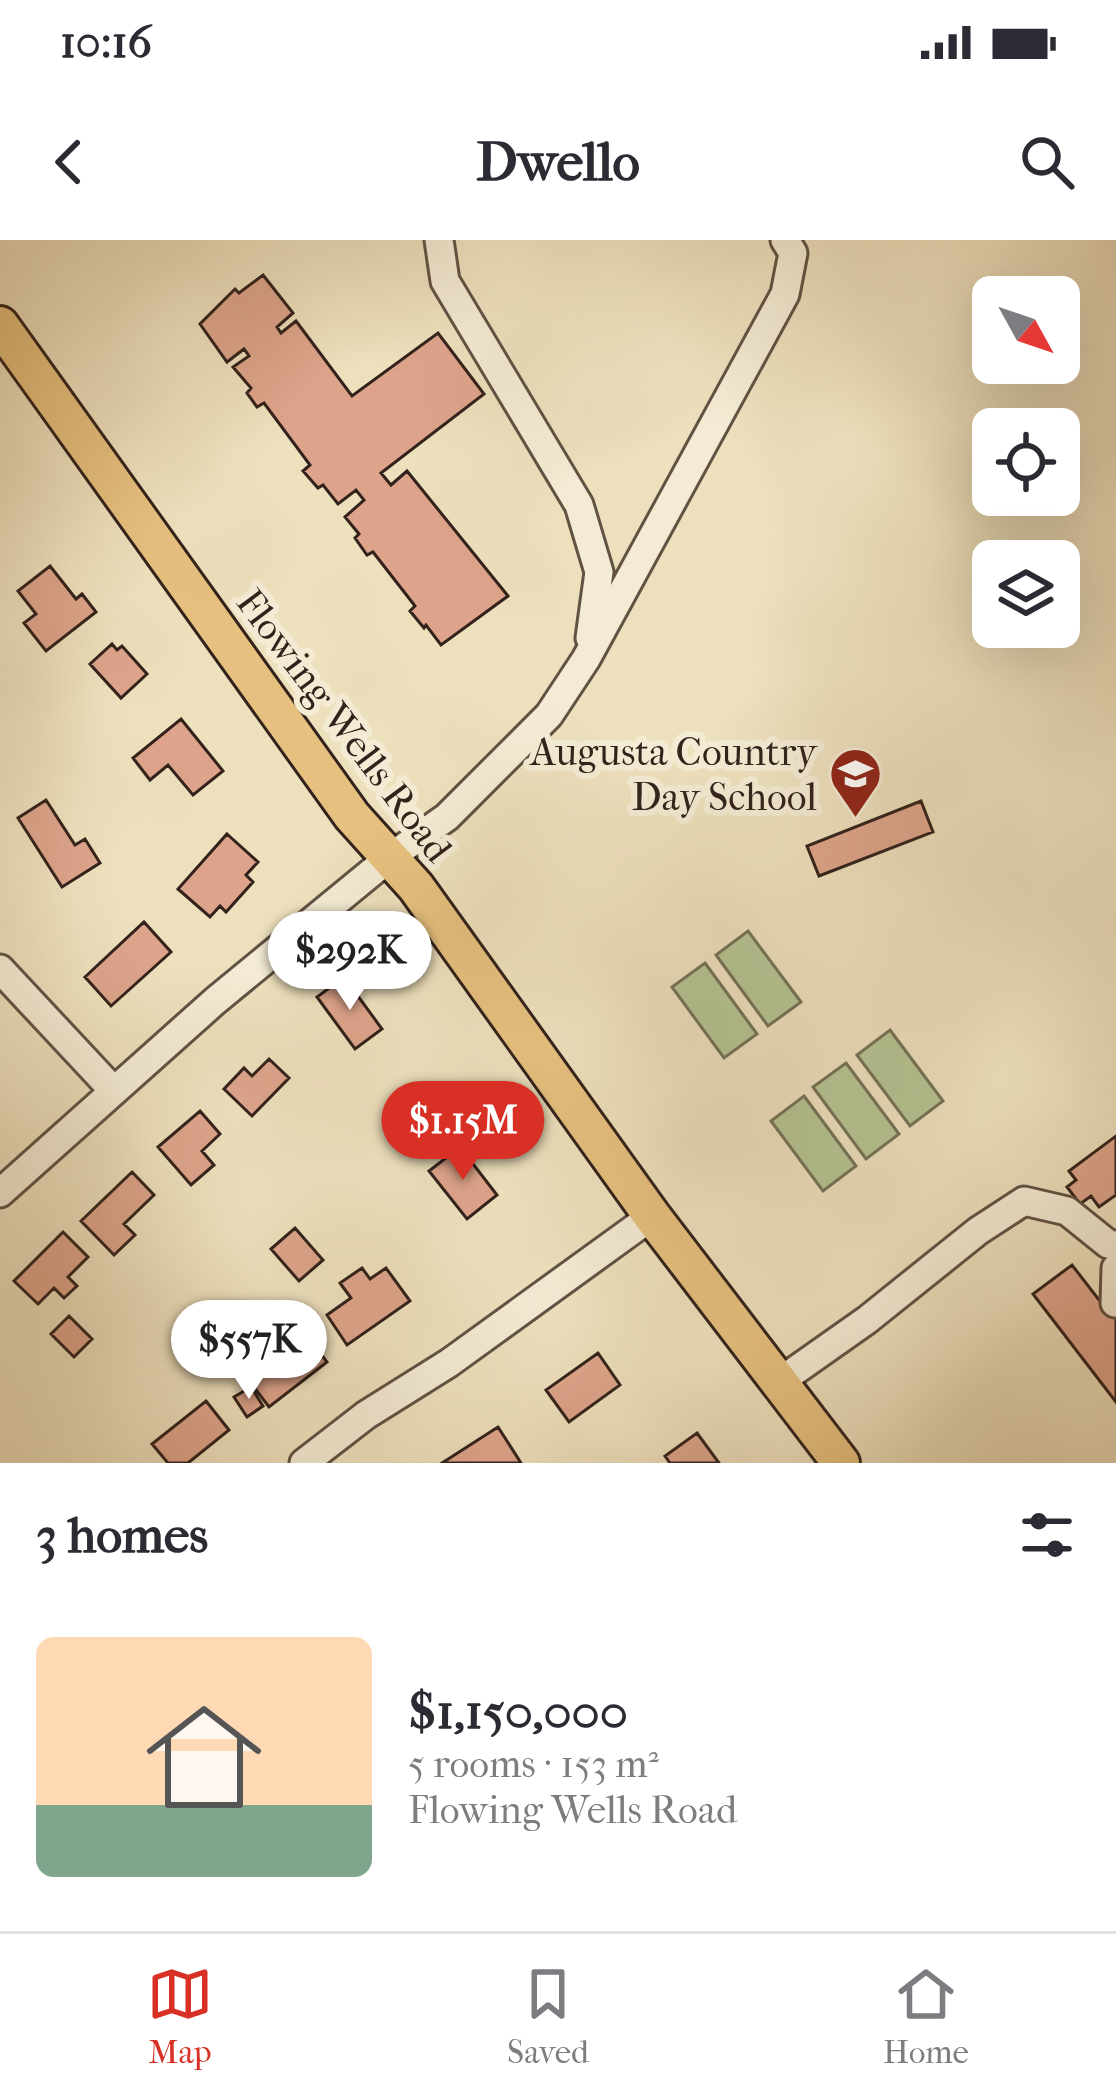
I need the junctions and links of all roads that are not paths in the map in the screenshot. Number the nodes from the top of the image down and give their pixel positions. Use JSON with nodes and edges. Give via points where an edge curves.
{"nodes":[{"id":1,"x":439,"y":240,"type":"edge"},
{"id":2,"x":785,"y":240,"type":"edge"},
{"id":3,"x":3,"y":336,"type":"edge"},
{"id":4,"x":586,"y":659,"type":"junction"},
{"id":5,"x":389,"y":858,"type":"junction"},
{"id":6,"x":0,"y":969,"type":"edge"},
{"id":7,"x":112,"y":1090,"type":"junction"},
{"id":8,"x":0,"y":1193,"type":"edge"},
{"id":9,"x":652,"y":1216,"type":"junction"},
{"id":10,"x":1116,"y":1245,"type":"edge"},
{"id":11,"x":1116,"y":1268,"type":"edge"},
{"id":12,"x":1115,"y":1303,"type":"edge"},
{"id":13,"x":779,"y":1382,"type":"junction"},
{"id":14,"x":304,"y":1463,"type":"edge"},
{"id":15,"x":842,"y":1463,"type":"edge"}],
"edges":[{"from":1,"to":4,"type":"street","via":[[445,281],[579,505],[599,572]]},
{"from":2,"to":4,"type":"street","via":[[793,253],[785,294]]},
{"from":3,"to":5,"type":"main road","name":"Flowing Wells Road"},
{"from":4,"to":5,"type":"street","via":[[549,716],[499,769]]},
{"from":5,"to":7,"type":"street"},
{"from":5,"to":9,"type":"main road","name":"Flowing Wells Road"},
{"from":6,"to":7,"type":"street"},
{"from":7,"to":8,"type":"street"},
{"from":9,"to":13,"type":"main road","name":"Flowing Wells Road"},
{"from":9,"to":14,"type":"street"},
{"from":10,"to":13,"type":"street","via":[[1067,1210],[1024,1202]]},
{"from":11,"to":12,"type":"street"},
{"from":13,"to":15,"type":"main road","name":"Flowing Wells Road"}]}
